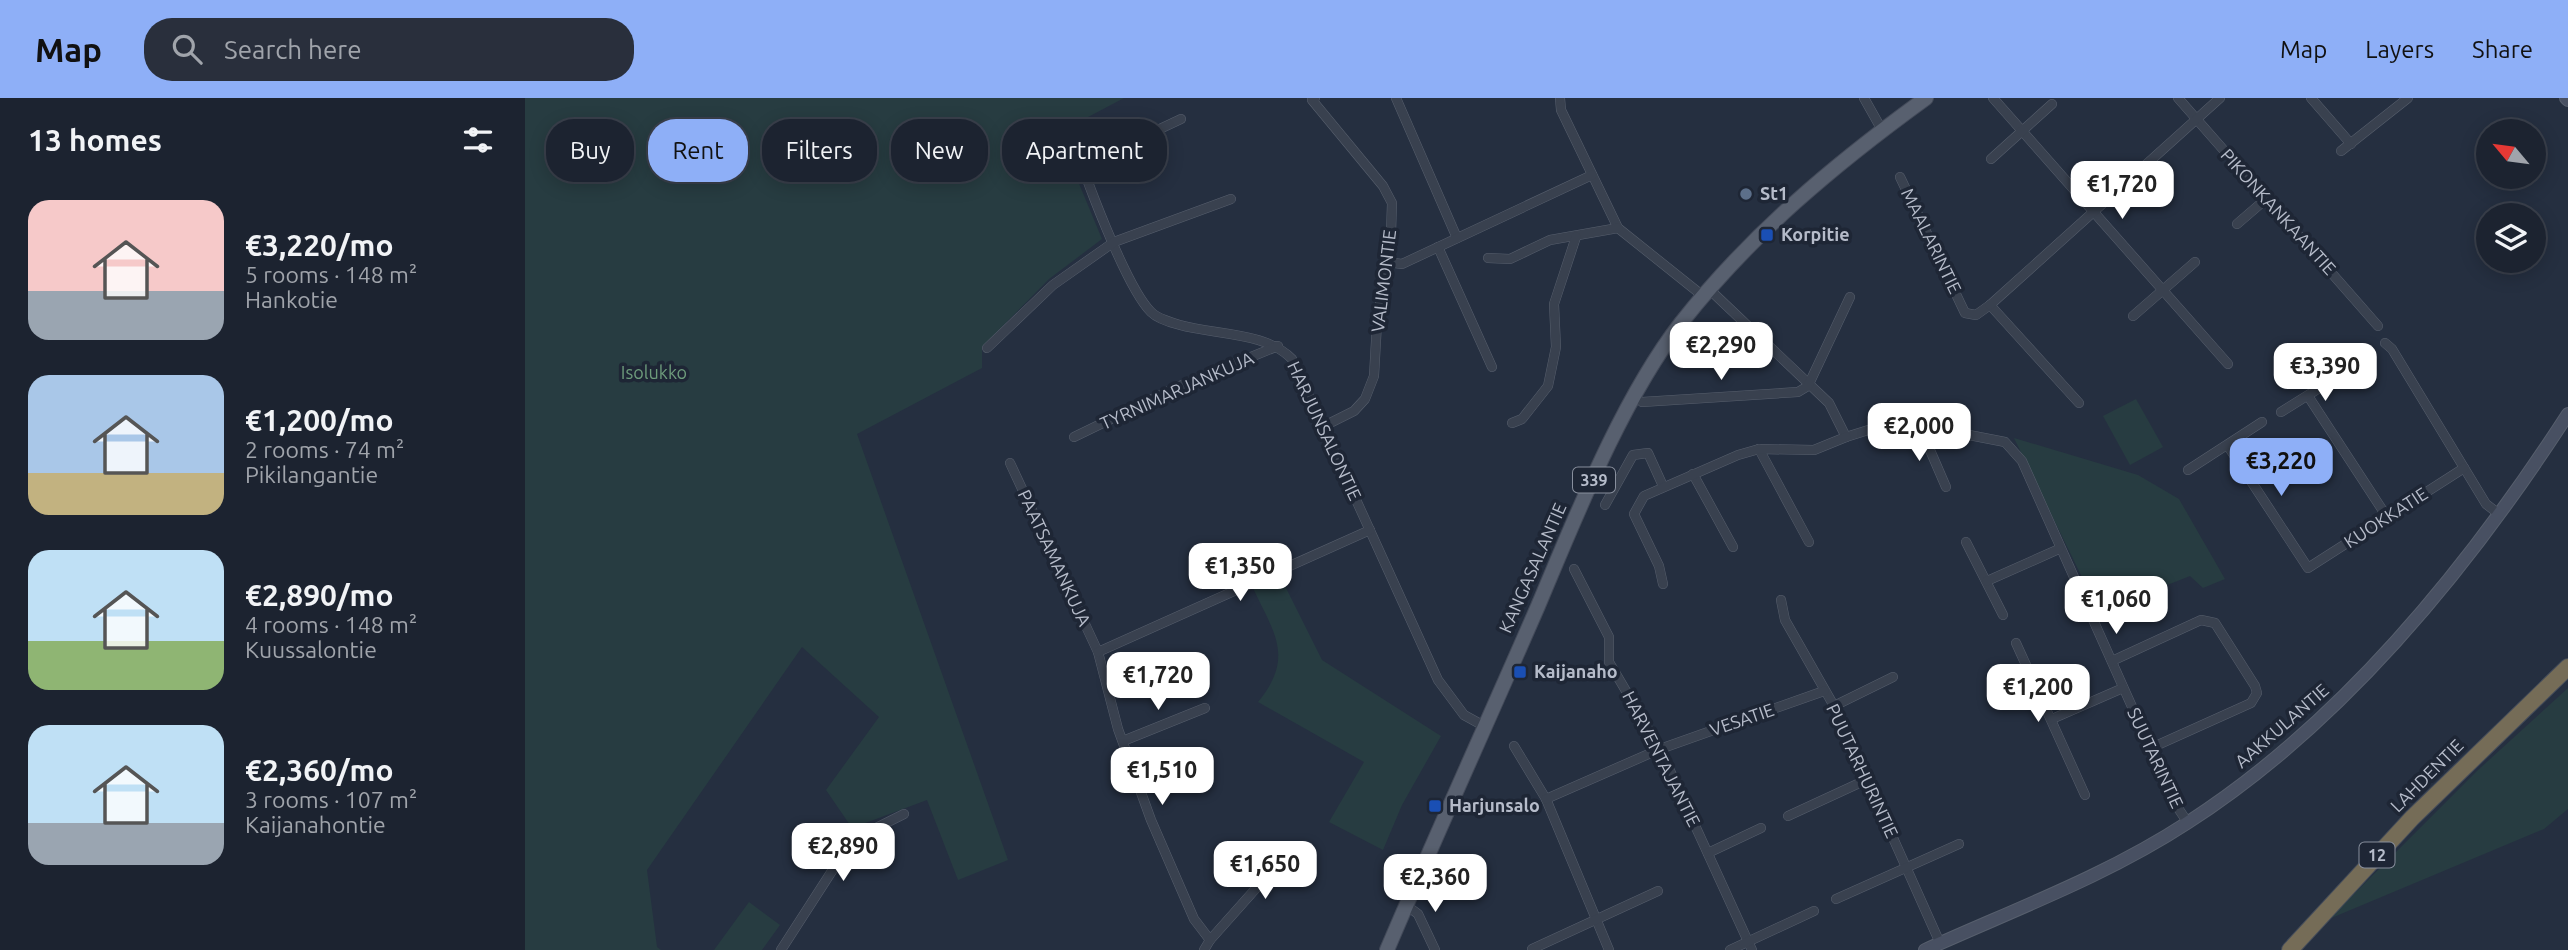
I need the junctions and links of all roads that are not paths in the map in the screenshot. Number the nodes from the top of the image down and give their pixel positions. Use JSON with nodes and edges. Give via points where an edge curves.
{"nodes":[{"id":1,"x":1315,"y":98,"type":"edge"},
{"id":2,"x":1396,"y":98,"type":"edge"},
{"id":3,"x":1560,"y":98,"type":"edge"},
{"id":4,"x":1864,"y":98,"type":"edge"},
{"id":5,"x":1926,"y":98,"type":"edge"},
{"id":6,"x":1993,"y":98,"type":"edge"},
{"id":7,"x":2178,"y":98,"type":"edge"},
{"id":8,"x":2220,"y":98,"type":"edge"},
{"id":9,"x":2311,"y":98,"type":"edge"},
{"id":10,"x":2408,"y":98,"type":"edge"},
{"id":11,"x":2053,"y":104,"type":"dead end"},
{"id":12,"x":1181,"y":119,"type":"dead end"},
{"id":13,"x":2197,"y":120,"type":"junction"},
{"id":14,"x":1167,"y":126,"type":"edge"},
{"id":15,"x":1882,"y":130,"type":"junction"},
{"id":16,"x":2024,"y":131,"type":"junction"},
{"id":17,"x":2351,"y":144,"type":"junction"},
{"id":18,"x":2341,"y":151,"type":"dead end"},
{"id":19,"x":1991,"y":159,"type":"dead end"},
{"id":20,"x":1592,"y":175,"type":"junction"},
{"id":21,"x":1900,"y":177,"type":"dead end"},
{"id":22,"x":1088,"y":182,"type":"edge"},
{"id":23,"x":1231,"y":199,"type":"dead end"},
{"id":24,"x":2266,"y":199,"type":"junction"},
{"id":25,"x":2094,"y":211,"type":"junction"},
{"id":26,"x":2237,"y":224,"type":"dead end"},
{"id":27,"x":1618,"y":228,"type":"junction"},
{"id":28,"x":1576,"y":237,"type":"junction"},
{"id":29,"x":1457,"y":238,"type":"junction"},
{"id":30,"x":1114,"y":242,"type":"junction"},
{"id":31,"x":1438,"y":247,"type":"junction"},
{"id":32,"x":1488,"y":258,"type":"dead end"},
{"id":33,"x":1387,"y":262,"type":"junction"},
{"id":34,"x":2195,"y":262,"type":"dead end"},
{"id":35,"x":2162,"y":290,"type":"junction"},
{"id":36,"x":1707,"y":293,"type":"junction"},
{"id":37,"x":1850,"y":297,"type":"dead end"},
{"id":38,"x":1990,"y":305,"type":"junction"},
{"id":39,"x":2133,"y":316,"type":"dead end"},
{"id":40,"x":2378,"y":326,"type":"dead end"},
{"id":41,"x":2385,"y":343,"type":"dead end"},
{"id":42,"x":1280,"y":346,"type":"junction"},
{"id":43,"x":987,"y":348,"type":"dead end"},
{"id":44,"x":2228,"y":364,"type":"dead end"},
{"id":45,"x":1492,"y":366,"type":"dead end"},
{"id":46,"x":2353,"y":367,"type":"dead end"},
{"id":47,"x":1808,"y":386,"type":"junction"},
{"id":48,"x":2308,"y":396,"type":"junction"},
{"id":49,"x":1642,"y":402,"type":"dead end"},
{"id":50,"x":2079,"y":403,"type":"dead end"},
{"id":51,"x":2281,"y":412,"type":"dead end"},
{"id":52,"x":2568,"y":414,"type":"edge"},
{"id":53,"x":2262,"y":422,"type":"dead end"},
{"id":54,"x":1512,"y":423,"type":"dead end"},
{"id":55,"x":1325,"y":426,"type":"junction"},
{"id":56,"x":1920,"y":428,"type":"junction"},
{"id":57,"x":1075,"y":437,"type":"dead end"},
{"id":58,"x":1846,"y":437,"type":"junction"},
{"id":59,"x":2228,"y":446,"type":"junction"},
{"id":60,"x":1759,"y":449,"type":"junction"},
{"id":61,"x":1010,"y":463,"type":"dead end"},
{"id":62,"x":2464,"y":468,"type":"junction"},
{"id":63,"x":2188,"y":470,"type":"dead end"},
{"id":64,"x":1693,"y":474,"type":"junction"},
{"id":65,"x":1663,"y":486,"type":"junction"},
{"id":66,"x":1946,"y":487,"type":"dead end"},
{"id":67,"x":1605,"y":505,"type":"dead end"},
{"id":68,"x":2500,"y":514,"type":"junction"},
{"id":69,"x":2387,"y":517,"type":"junction"},
{"id":70,"x":1370,"y":530,"type":"junction"},
{"id":71,"x":1809,"y":542,"type":"dead end"},
{"id":72,"x":1966,"y":542,"type":"dead end"},
{"id":73,"x":1733,"y":547,"type":"dead end"},
{"id":74,"x":2059,"y":549,"type":"junction"},
{"id":75,"x":1574,"y":569,"type":"dead end"},
{"id":76,"x":1987,"y":581,"type":"junction"},
{"id":77,"x":1663,"y":584,"type":"dead end"},
{"id":78,"x":1781,"y":600,"type":"dead end"},
{"id":79,"x":2003,"y":615,"type":"dead end"},
{"id":80,"x":2016,"y":643,"type":"dead end"},
{"id":81,"x":1098,"y":652,"type":"junction"},
{"id":82,"x":2568,"y":655,"type":"edge"},
{"id":83,"x":2112,"y":661,"type":"junction"},
{"id":84,"x":2568,"y":667,"type":"edge"},
{"id":85,"x":1893,"y":677,"type":"dead end"},
{"id":86,"x":2568,"y":678,"type":"edge"},
{"id":87,"x":2123,"y":688,"type":"junction"},
{"id":88,"x":1824,"y":691,"type":"junction"},
{"id":89,"x":1834,"y":705,"type":"junction"},
{"id":90,"x":1205,"y":708,"type":"dead end"},
{"id":91,"x":2052,"y":719,"type":"junction"},
{"id":92,"x":1484,"y":726,"type":"junction"},
{"id":93,"x":1122,"y":741,"type":"junction"},
{"id":94,"x":1514,"y":746,"type":"dead end"},
{"id":95,"x":2151,"y":748,"type":"junction"},
{"id":96,"x":1660,"y":749,"type":"junction"},
{"id":97,"x":2467,"y":763,"type":"junction"},
{"id":98,"x":1866,"y":780,"type":"junction"},
{"id":99,"x":2085,"y":794,"type":"dead end"},
{"id":100,"x":1546,"y":799,"type":"junction"},
{"id":101,"x":904,"y":814,"type":"dead end"},
{"id":102,"x":1788,"y":816,"type":"dead end"},
{"id":103,"x":2188,"y":823,"type":"junction"},
{"id":104,"x":1761,"y":828,"type":"dead end"},
{"id":105,"x":1959,"y":844,"type":"dead end"},
{"id":106,"x":1308,"y":847,"type":"dead end"},
{"id":107,"x":1708,"y":853,"type":"junction"},
{"id":108,"x":1907,"y":870,"type":"junction"},
{"id":109,"x":1658,"y":891,"type":"dead end"},
{"id":110,"x":1836,"y":899,"type":"dead end"},
{"id":111,"x":1406,"y":905,"type":"junction"},
{"id":112,"x":1814,"y":911,"type":"dead end"},
{"id":113,"x":1596,"y":920,"type":"junction"},
{"id":114,"x":1210,"y":940,"type":"junction"},
{"id":115,"x":1940,"y":943,"type":"junction"},
{"id":116,"x":1750,"y":946,"type":"edge"},
{"id":117,"x":1532,"y":949,"type":"edge"},
{"id":118,"x":781,"y":950,"type":"edge"},
{"id":119,"x":1204,"y":950,"type":"edge"},
{"id":120,"x":1387,"y":950,"type":"edge"},
{"id":121,"x":1435,"y":950,"type":"edge"},
{"id":122,"x":1609,"y":950,"type":"edge"},
{"id":123,"x":1730,"y":950,"type":"edge"},
{"id":124,"x":1925,"y":950,"type":"edge"},
{"id":125,"x":2290,"y":950,"type":"edge"}],
"edges":[{"from":1,"to":33,"type":"street","name":"VALIMONTIE","via":[[1312,100],[1392,203]]},
{"from":2,"to":29,"type":"street"},
{"from":3,"to":20,"type":"street","via":[[1561,110]]},
{"from":4,"to":15,"type":"street"},
{"from":5,"to":15,"type":"main road","name":"KANGASALANTIE","number":"339"},
{"from":6,"to":16,"type":"street"},
{"from":7,"to":13,"type":"street","name":"PIKONKANKAANTIE"},
{"from":8,"to":13,"type":"street"},
{"from":9,"to":17,"type":"street"},
{"from":10,"to":17,"type":"street"},
{"from":11,"to":16,"type":"street"},
{"from":12,"to":14,"type":"street"},
{"from":13,"to":24,"type":"street","name":"PIKONKANKAANTIE"},
{"from":13,"to":25,"type":"street"},
{"from":15,"to":36,"type":"main road","name":"KANGASALANTIE","number":"339","via":[[1785,209]]},
{"from":16,"to":19,"type":"street"},
{"from":16,"to":25,"type":"street"},
{"from":17,"to":18,"type":"street"},
{"from":20,"to":27,"type":"street"},
{"from":20,"to":29,"type":"street"},
{"from":21,"to":38,"type":"street","name":"MAALARINTIE","via":[[1965,313],[1976,315]]},
{"from":22,"to":30,"type":"street","name":"HARJUNSALONTIE"},
{"from":23,"to":30,"type":"street"},
{"from":24,"to":26,"type":"street"},
{"from":24,"to":40,"type":"street","name":"PIKONKANKAANTIE"},
{"from":25,"to":35,"type":"street"},
{"from":25,"to":38,"type":"street"},
{"from":27,"to":28,"type":"street"},
{"from":27,"to":36,"type":"street"},
{"from":28,"to":32,"type":"street","via":[[1550,240],[1510,259]]},
{"from":28,"to":54,"type":"street","via":[[1553,304],[1556,347],[1548,386],[1522,419]]},
{"from":29,"to":31,"type":"street"},
{"from":30,"to":42,"type":"street","name":"HARJUNSALONTIE","via":[[1152,313],[1179,325]]},
{"from":30,"to":43,"type":"street","via":[[1053,285]]},
{"from":31,"to":33,"type":"street","via":[[1402,264]]},
{"from":31,"to":45,"type":"street"},
{"from":33,"to":55,"type":"street","name":"VALIMONTIE","via":[[1374,376],[1365,399],[1354,411]]},
{"from":34,"to":35,"type":"street"},
{"from":35,"to":39,"type":"street"},
{"from":35,"to":44,"type":"street"},
{"from":36,"to":47,"type":"street","via":[[1775,348]]},
{"from":36,"to":92,"type":"main road","name":"KANGASALANTIE","number":"339","via":[[1657,359],[1627,413]]},
{"from":37,"to":47,"type":"street"},
{"from":38,"to":50,"type":"street"},
{"from":41,"to":62,"type":"street"},
{"from":42,"to":55,"type":"street","name":"HARJUNSALONTIE","via":[[1292,359]]},
{"from":42,"to":57,"type":"street","name":"TYRNIMARJANKUJA","via":[[1175,388]]},
{"from":46,"to":48,"type":"street"},
{"from":47,"to":49,"type":"street","via":[[1793,393]]},
{"from":47,"to":58,"type":"street","via":[[1829,403]]},
{"from":48,"to":51,"type":"street"},
{"from":48,"to":69,"type":"street"},
{"from":52,"to":68,"type":"street","name":"AAKKULANTIE"},
{"from":53,"to":59,"type":"street"},
{"from":55,"to":70,"type":"street","name":"HARJUNSALONTIE"},
{"from":56,"to":58,"type":"street","via":[[1897,421]]},
{"from":56,"to":66,"type":"street"},
{"from":56,"to":74,"type":"street","name":"SUUTARINTIE","via":[[2005,442],[2022,461]]},
{"from":58,"to":60,"type":"street","via":[[1814,450]]},
{"from":59,"to":63,"type":"street"},
{"from":59,"to":69,"type":"street","name":"KUOKKATIE","via":[[2308,568]]},
{"from":60,"to":64,"type":"street"},
{"from":60,"to":71,"type":"street"},
{"from":61,"to":81,"type":"street","name":"PAATSAMANKUJA"},
{"from":62,"to":68,"type":"street","via":[[2486,504]]},
{"from":62,"to":69,"type":"street","name":"KUOKKATIE"},
{"from":64,"to":65,"type":"street"},
{"from":64,"to":73,"type":"street"},
{"from":65,"to":67,"type":"street","via":[[1648,453],[1633,455]]},
{"from":65,"to":77,"type":"street","via":[[1644,496],[1634,514]]},
{"from":68,"to":103,"type":"street","name":"AAKKULANTIE","via":[[2348,691],[2270,761]]},
{"from":70,"to":81,"type":"street"},
{"from":70,"to":92,"type":"street","name":"HARJUNSALONTIE","via":[[1443,687],[1464,715]]},
{"from":72,"to":76,"type":"street"},
{"from":74,"to":76,"type":"street"},
{"from":74,"to":83,"type":"street","name":"SUUTARINTIE"},
{"from":75,"to":96,"type":"street","name":"HARVENTAJANTIE","via":[[1609,636],[1609,662]]},
{"from":76,"to":79,"type":"street"},
{"from":78,"to":88,"type":"street","name":"PUUTARHURINTIE","via":[[1785,620]]},
{"from":80,"to":91,"type":"street"},
{"from":81,"to":93,"type":"street","name":"PAATSAMANKUJA"},
{"from":82,"to":97,"type":"highway"},
{"from":83,"to":87,"type":"street","name":"SUUTARINTIE"},
{"from":83,"to":95,"type":"street","via":[[2209,620],[2255,686],[2257,693],[2251,703]]},
{"from":84,"to":97,"type":"highway","name":"LAHDENTIE","number":"12"},
{"from":85,"to":89,"type":"street"},
{"from":86,"to":97,"type":"highway"},
{"from":87,"to":91,"type":"street"},
{"from":87,"to":95,"type":"street","name":"SUUTARINTIE"},
{"from":88,"to":89,"type":"street","name":"PUUTARHURINTIE"},
{"from":88,"to":96,"type":"street","name":"VESATIE"},
{"from":89,"to":98,"type":"street","name":"PUUTARHURINTIE"},
{"from":90,"to":93,"type":"street"},
{"from":91,"to":99,"type":"street"},
{"from":92,"to":111,"type":"main road","name":"KANGASALANTIE","number":"339"},
{"from":93,"to":114,"type":"street","name":"PAATSAMANKUJA","via":[[1194,919]]},
{"from":94,"to":100,"type":"street"},
{"from":95,"to":103,"type":"street","name":"SUUTARINTIE"},
{"from":96,"to":100,"type":"street","name":"VESATIE"},
{"from":96,"to":107,"type":"street","name":"HARVENTAJANTIE"},
{"from":97,"to":125,"type":"highway","name":"LAHDENTIE","number":"12"},
{"from":98,"to":102,"type":"street"},
{"from":98,"to":108,"type":"street","name":"PUUTARHURINTIE"},
{"from":100,"to":113,"type":"street"},
{"from":101,"to":118,"type":"street","via":[[852,840]]},
{"from":103,"to":115,"type":"street","name":"AAKKULANTIE","via":[[2127,859]]},
{"from":104,"to":107,"type":"street"},
{"from":105,"to":108,"type":"street"},
{"from":106,"to":114,"type":"street","via":[[1267,876]]},
{"from":107,"to":116,"type":"street","name":"HARVENTAJANTIE"},
{"from":108,"to":110,"type":"street"},
{"from":108,"to":115,"type":"street","name":"PUUTARHURINTIE"},
{"from":109,"to":113,"type":"street"},
{"from":111,"to":120,"type":"main road","name":"KANGASALANTIE","number":"339"},
{"from":111,"to":121,"type":"street","via":[[1418,914]]},
{"from":112,"to":116,"type":"street"},
{"from":113,"to":117,"type":"street"},
{"from":113,"to":122,"type":"street"},
{"from":114,"to":119,"type":"street"},
{"from":115,"to":124,"type":"street","name":"AAKKULANTIE"},
{"from":116,"to":123,"type":"street"}]}
